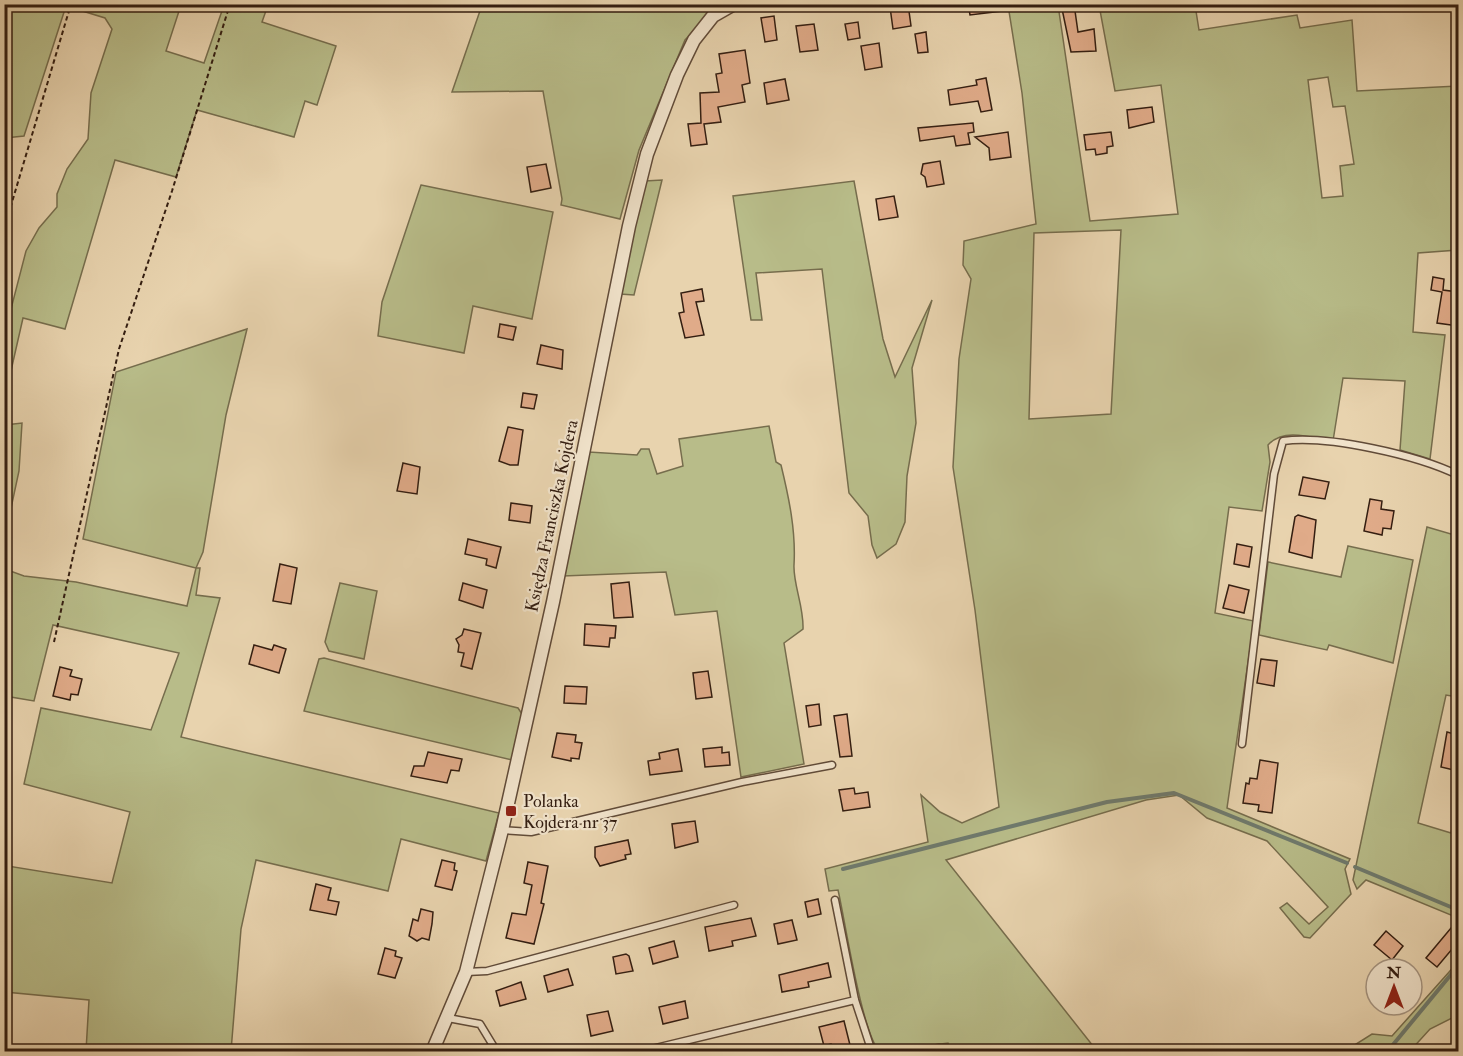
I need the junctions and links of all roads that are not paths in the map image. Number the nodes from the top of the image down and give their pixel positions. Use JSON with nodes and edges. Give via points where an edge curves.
{"nodes":[{"id":1,"x":732,"y":5,"type":"edge"},
{"id":2,"x":1458,"y":475,"type":"edge"},
{"id":3,"x":1242,"y":744,"type":"dead end"},
{"id":4,"x":832,"y":765,"type":"dead end"},
{"id":5,"x":502,"y":830,"type":"junction"},
{"id":6,"x":835,"y":900,"type":"dead end"},
{"id":7,"x":734,"y":905,"type":"dead end"},
{"id":8,"x":466,"y":972,"type":"junction"},
{"id":9,"x":855,"y":1000,"type":"junction"},
{"id":10,"x":448,"y":1018,"type":"junction"},
{"id":11,"x":939,"y":1048,"type":"dead end"},
{"id":12,"x":432,"y":1052,"type":"edge"},
{"id":13,"x":497,"y":1052,"type":"edge"},
{"id":14,"x":639,"y":1052,"type":"edge"},
{"id":15,"x":872,"y":1052,"type":"edge"},
{"id":16,"x":913,"y":1052,"type":"edge"}],
"edges":[{"from":1,"to":5,"type":"street","name":"Księdza Franciszka Kojdera","via":[[713,16],[694,40],[647,154]]},
{"from":2,"to":3,"type":"lane","via":[[1388,452],[1302,439],[1283,441],[1274,474]]},
{"from":4,"to":5,"type":"lane","via":[[531,832]]},
{"from":5,"to":8,"type":"street","name":"Księdza Franciszka Kojdera"},
{"from":6,"to":9,"type":"lane"},
{"from":7,"to":8,"type":"lane","via":[[487,971]]},
{"from":8,"to":10,"type":"street","name":"Księdza Franciszka Kojdera"},
{"from":9,"to":14,"type":"lane"},
{"from":9,"to":15,"type":"lane"},
{"from":10,"to":12,"type":"street","name":"Księdza Franciszka Kojdera"},
{"from":10,"to":13,"type":"lane","via":[[480,1024]]},
{"from":11,"to":16,"type":"lane"}]}
